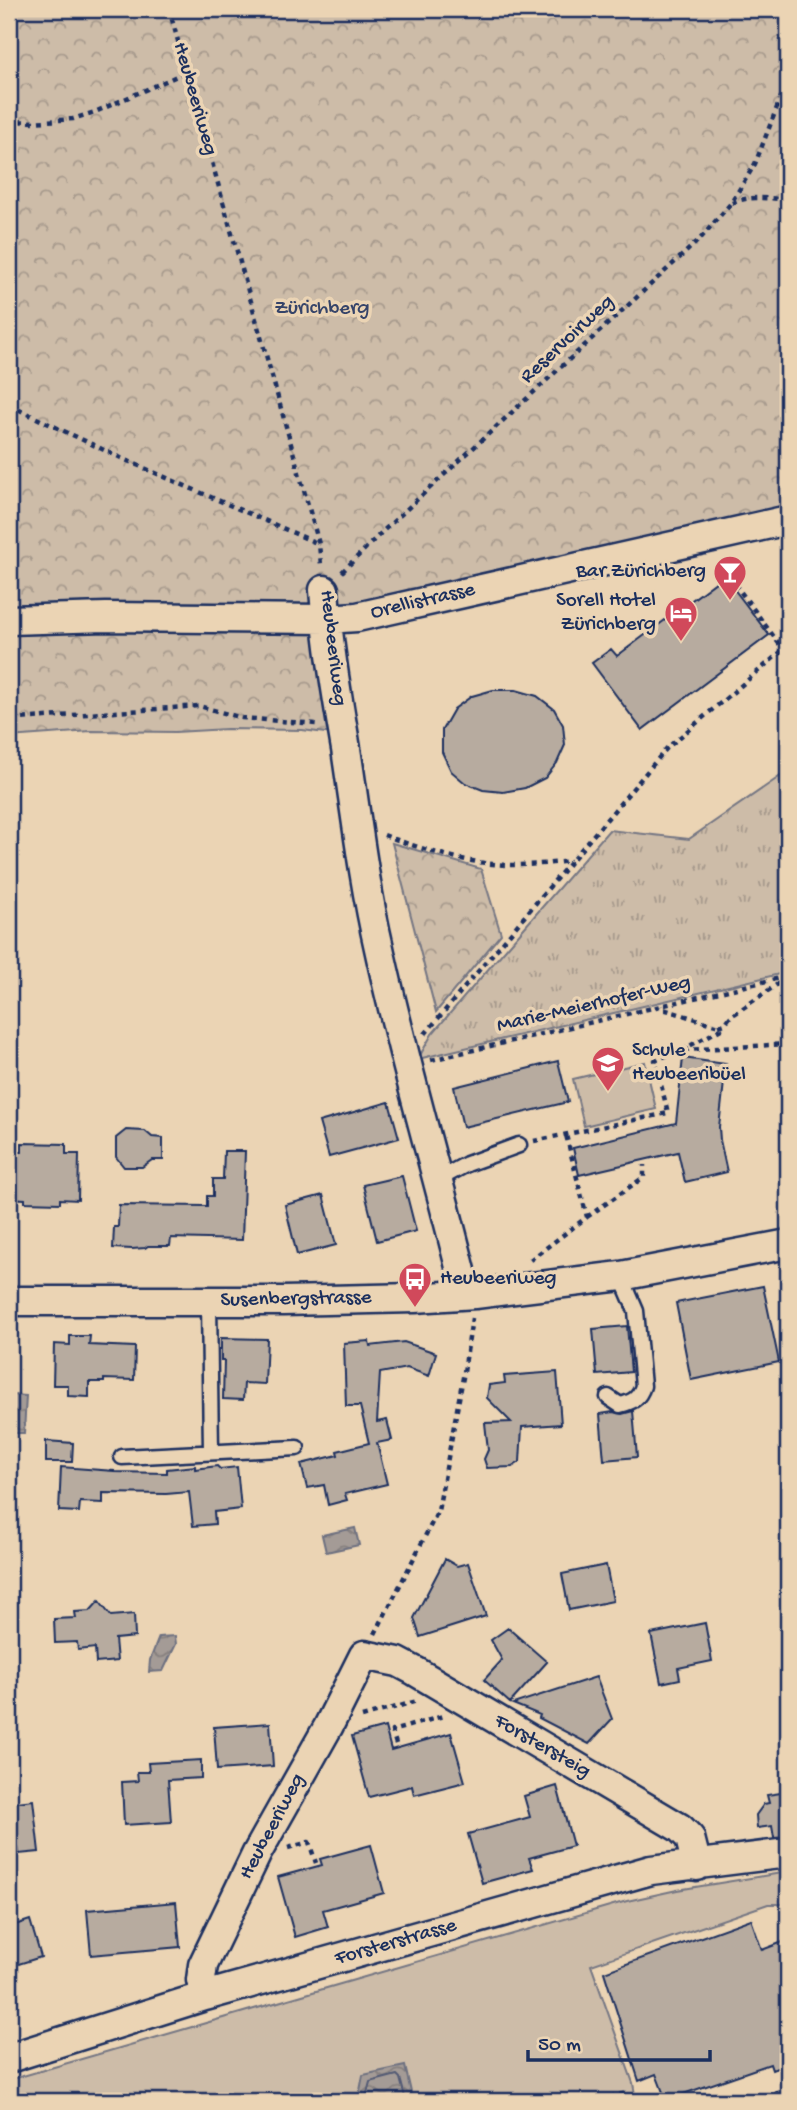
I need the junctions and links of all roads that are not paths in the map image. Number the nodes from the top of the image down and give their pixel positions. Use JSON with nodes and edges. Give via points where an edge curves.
{"nodes":[{"id":1,"x":788,"y":520,"type":"edge"},
{"id":2,"x":324,"y":590,"type":"road end"},
{"id":3,"x":326,"y":619,"type":"junction"},
{"id":4,"x":9,"y":620,"type":"edge"},
{"id":5,"x":519,"y":1144,"type":"road end"},
{"id":6,"x":439,"y":1179,"type":"junction"},
{"id":7,"x":788,"y":1244,"type":"edge"},
{"id":8,"x":621,"y":1276,"type":"junction"},
{"id":9,"x":9,"y":1301,"type":"edge"},
{"id":10,"x":209,"y":1302,"type":"junction"},
{"id":11,"x":468,"y":1305,"type":"junction"},
{"id":12,"x":608,"y":1397,"type":"dead end"},
{"id":13,"x":297,"y":1448,"type":"dead end"},
{"id":14,"x":211,"y":1451,"type":"junction"},
{"id":15,"x":122,"y":1457,"type":"dead end"},
{"id":16,"x":364,"y":1655,"type":"joint"},
{"id":17,"x":788,"y":1853,"type":"edge"},
{"id":18,"x":697,"y":1866,"type":"junction"},
{"id":19,"x":205,"y":1996,"type":"junction"},
{"id":20,"x":9,"y":2058,"type":"edge"}],
"edges":[{"from":1,"to":3,"type":"street","name":"Orellistrasse","via":[[357,617]]},
{"from":2,"to":3,"type":"street","name":"Heubeeriweg"},
{"from":3,"to":4,"type":"street","name":"Orellistrasse"},
{"from":3,"to":6,"type":"street","name":"Heubeeriweg","via":[[378,947]]},
{"from":5,"to":6,"type":"lane"},
{"from":6,"to":11,"type":"street","name":"Heubeeriweg"},
{"from":7,"to":8,"type":"street","name":"Susenbergstrasse"},
{"from":8,"to":11,"type":"street","name":"Susenbergstrasse"},
{"from":8,"to":12,"type":"lane","via":[[636,1311],[643,1386],[632,1402],[620,1405]]},
{"from":9,"to":10,"type":"street","name":"Susenbergstrasse"},
{"from":10,"to":11,"type":"street","name":"Susenbergstrasse","via":[[415,1298]]},
{"from":10,"to":14,"type":"lane"},
{"from":13,"to":14,"type":"lane"},
{"from":14,"to":15,"type":"lane"},
{"from":16,"to":18,"type":"street","name":"Forstersteig","via":[[398,1662],[680,1828],[690,1838]]},
{"from":16,"to":19,"type":"street","name":"Heubeeriweg","via":[[257,1853],[203,1965]]},
{"from":17,"to":18,"type":"street","name":"Forsterstrasse"},
{"from":18,"to":19,"type":"street","name":"Forsterstrasse","via":[[651,1870]]},
{"from":19,"to":20,"type":"street","name":"Forsterstrasse"}]}
